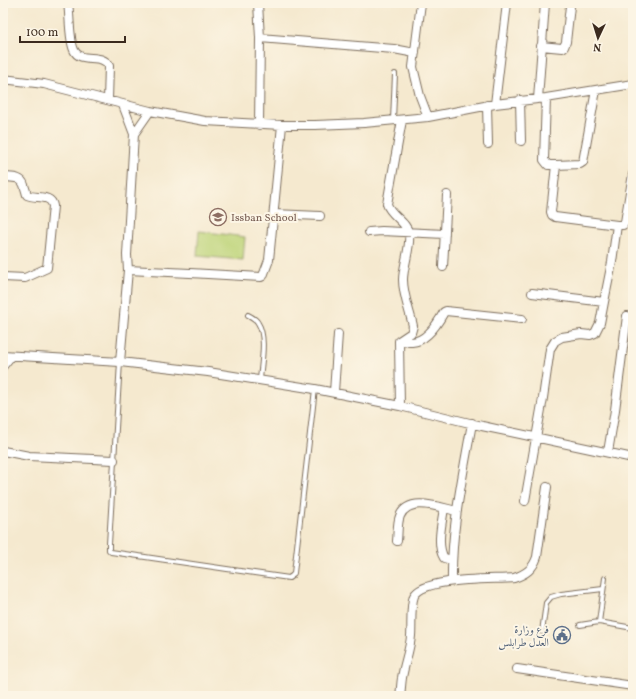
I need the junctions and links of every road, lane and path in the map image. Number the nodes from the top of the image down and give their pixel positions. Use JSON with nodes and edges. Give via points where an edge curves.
{"nodes":[{"id":1,"x":68,"y":3,"type":"edge"},
{"id":2,"x":258,"y":3,"type":"edge"},
{"id":3,"x":421,"y":3,"type":"edge"},
{"id":4,"x":507,"y":3,"type":"edge"},
{"id":5,"x":546,"y":3,"type":"edge"},
{"id":6,"x":570,"y":6,"type":"dead end"},
{"id":7,"x":260,"y":38,"type":"junction"},
{"id":8,"x":541,"y":46,"type":"junction"},
{"id":9,"x":415,"y":53,"type":"junction"},
{"id":10,"x":396,"y":74,"type":"dead end"},
{"id":11,"x":3,"y":79,"type":"edge"},
{"id":12,"x":633,"y":84,"type":"edge"},
{"id":13,"x":596,"y":90,"type":"junction"},
{"id":14,"x":542,"y":98,"type":"junction"},
{"id":15,"x":108,"y":100,"type":"junction"},
{"id":16,"x":520,"y":100,"type":"junction"},
{"id":17,"x":495,"y":104,"type":"junction"},
{"id":18,"x":123,"y":105,"type":"junction"},
{"id":19,"x":487,"y":105,"type":"junction"},
{"id":20,"x":150,"y":111,"type":"junction"},
{"id":21,"x":428,"y":117,"type":"junction"},
{"id":22,"x":402,"y":120,"type":"junction"},
{"id":23,"x":392,"y":121,"type":"junction"},
{"id":24,"x":259,"y":125,"type":"junction"},
{"id":25,"x":282,"y":125,"type":"junction"},
{"id":26,"x":134,"y":134,"type":"junction"},
{"id":27,"x":521,"y":141,"type":"dead end"},
{"id":28,"x":488,"y":144,"type":"dead end"},
{"id":29,"x":556,"y":165,"type":"junction"},
{"id":30,"x":633,"y":174,"type":"edge"},
{"id":31,"x":3,"y":177,"type":"edge"},
{"id":32,"x":447,"y":195,"type":"dead end"},
{"id":33,"x":274,"y":214,"type":"junction"},
{"id":34,"x":320,"y":216,"type":"dead end"},
{"id":35,"x":629,"y":223,"type":"edge"},
{"id":36,"x":616,"y":225,"type":"junction"},
{"id":37,"x":370,"y":232,"type":"dead end"},
{"id":38,"x":409,"y":233,"type":"junction"},
{"id":39,"x":445,"y":234,"type":"junction"},
{"id":40,"x":443,"y":266,"type":"dead end"},
{"id":41,"x":128,"y":270,"type":"junction"},
{"id":42,"x":3,"y":277,"type":"edge"},
{"id":43,"x":532,"y":293,"type":"dead end"},
{"id":44,"x":604,"y":302,"type":"junction"},
{"id":45,"x":248,"y":315,"type":"dead end"},
{"id":46,"x":627,"y":316,"type":"dead end"},
{"id":47,"x":522,"y":319,"type":"dead end"},
{"id":48,"x":338,"y":334,"type":"dead end"},
{"id":49,"x":399,"y":341,"type":"junction"},
{"id":50,"x":7,"y":355,"type":"edge"},
{"id":51,"x":120,"y":362,"type":"junction"},
{"id":52,"x":3,"y":366,"type":"edge"},
{"id":53,"x":260,"y":380,"type":"junction"},
{"id":54,"x":315,"y":388,"type":"junction"},
{"id":55,"x":334,"y":392,"type":"junction"},
{"id":56,"x":400,"y":406,"type":"junction"},
{"id":57,"x":472,"y":423,"type":"junction"},
{"id":58,"x":536,"y":437,"type":"junction"},
{"id":59,"x":3,"y":451,"type":"edge"},
{"id":60,"x":608,"y":452,"type":"junction"},
{"id":61,"x":633,"y":458,"type":"edge"},
{"id":62,"x":114,"y":460,"type":"junction"},
{"id":63,"x":546,"y":487,"type":"dead end"},
{"id":64,"x":525,"y":501,"type":"dead end"},
{"id":65,"x":444,"y":508,"type":"junction"},
{"id":66,"x":457,"y":511,"type":"junction"},
{"id":67,"x":397,"y":541,"type":"dead end"},
{"id":68,"x":452,"y":560,"type":"junction"},
{"id":69,"x":605,"y":578,"type":"dead end"},
{"id":70,"x":452,"y":581,"type":"junction"},
{"id":71,"x":603,"y":589,"type":"junction"},
{"id":72,"x":600,"y":622,"type":"junction"},
{"id":73,"x":580,"y":625,"type":"dead end"},
{"id":74,"x":633,"y":628,"type":"edge"},
{"id":75,"x":542,"y":632,"type":"dead end"},
{"id":76,"x":517,"y":669,"type":"dead end"},
{"id":77,"x":633,"y":686,"type":"edge"},
{"id":78,"x":400,"y":696,"type":"edge"}],
"edges":[{"from":1,"to":15,"type":"street","via":[[74,52],[80,56],[103,60],[109,66]]},
{"from":2,"to":7,"type":"street"},
{"from":3,"to":9,"type":"street"},
{"from":4,"to":17,"type":"street"},
{"from":5,"to":8,"type":"street"},
{"from":6,"to":8,"type":"street","via":[[564,47]]},
{"from":7,"to":9,"type":"street"},
{"from":7,"to":24,"type":"street"},
{"from":8,"to":14,"type":"street"},
{"from":9,"to":21,"type":"street","via":[[416,79]]},
{"from":10,"to":23,"type":"lane"},
{"from":11,"to":15,"type":"street","via":[[44,84]]},
{"from":12,"to":13,"type":"street"},
{"from":13,"to":14,"type":"street"},
{"from":13,"to":29,"type":"street","via":[[583,162]]},
{"from":14,"to":16,"type":"street"},
{"from":14,"to":29,"type":"street","via":[[544,160],[548,165]]},
{"from":15,"to":18,"type":"street"},
{"from":16,"to":17,"type":"street"},
{"from":16,"to":27,"type":"street"},
{"from":17,"to":19,"type":"street"},
{"from":18,"to":20,"type":"street"},
{"from":18,"to":26,"type":"street"},
{"from":19,"to":21,"type":"street"},
{"from":19,"to":28,"type":"street"},
{"from":20,"to":24,"type":"street","via":[[205,121]]},
{"from":20,"to":26,"type":"street"},
{"from":21,"to":22,"type":"street"},
{"from":22,"to":23,"type":"street"},
{"from":22,"to":38,"type":"street","via":[[387,204]]},
{"from":23,"to":25,"type":"street"},
{"from":24,"to":25,"type":"street"},
{"from":25,"to":33,"type":"street"},
{"from":26,"to":41,"type":"street"},
{"from":29,"to":36,"type":"street","via":[[551,212],[555,218]]},
{"from":30,"to":35,"type":"street"},
{"from":31,"to":42,"type":"street","via":[[21,180],[28,195],[49,199],[53,206],[48,268],[25,278]]},
{"from":32,"to":39,"type":"street"},
{"from":33,"to":34,"type":"street"},
{"from":33,"to":41,"type":"street","via":[[269,260],[265,274],[261,277]]},
{"from":35,"to":36,"type":"street"},
{"from":36,"to":44,"type":"street"},
{"from":37,"to":38,"type":"street"},
{"from":38,"to":39,"type":"street"},
{"from":38,"to":49,"type":"street","via":[[403,281],[413,326],[411,333]]},
{"from":39,"to":40,"type":"street"},
{"from":41,"to":51,"type":"street"},
{"from":43,"to":44,"type":"street"},
{"from":44,"to":58,"type":"street","via":[[600,323],[595,333],[562,337],[552,346]]},
{"from":45,"to":53,"type":"lane","via":[[257,321],[262,330]]},
{"from":46,"to":60,"type":"street"},
{"from":47,"to":49,"type":"street","via":[[446,311],[434,328],[419,340]]},
{"from":48,"to":55,"type":"street"},
{"from":49,"to":56,"type":"street"},
{"from":50,"to":51,"type":"street"},
{"from":50,"to":52,"type":"street"},
{"from":51,"to":53,"type":"street"},
{"from":51,"to":62,"type":"lane"},
{"from":53,"to":54,"type":"street"},
{"from":54,"to":55,"type":"street"},
{"from":54,"to":62,"type":"lane","via":[[294,573],[289,578],[111,552],[109,544]]},
{"from":55,"to":56,"type":"street"},
{"from":56,"to":57,"type":"street"},
{"from":57,"to":58,"type":"street"},
{"from":57,"to":66,"type":"street"},
{"from":58,"to":60,"type":"street"},
{"from":58,"to":64,"type":"street"},
{"from":59,"to":62,"type":"street","via":[[29,456]]},
{"from":60,"to":61,"type":"street"},
{"from":63,"to":70,"type":"street","via":[[537,557],[529,571],[506,579]]},
{"from":65,"to":66,"type":"street"},
{"from":65,"to":67,"type":"street","via":[[424,504],[411,505],[403,510],[399,517]]},
{"from":65,"to":68,"type":"street","via":[[441,550],[444,558]]},
{"from":66,"to":68,"type":"street"},
{"from":68,"to":70,"type":"street"},
{"from":69,"to":71,"type":"lane"},
{"from":70,"to":78,"type":"street","via":[[426,588],[415,596],[411,638]]},
{"from":71,"to":72,"type":"lane"},
{"from":71,"to":75,"type":"lane","via":[[551,597],[546,603]]},
{"from":72,"to":73,"type":"lane"},
{"from":72,"to":74,"type":"lane"},
{"from":76,"to":77,"type":"street"}]}
